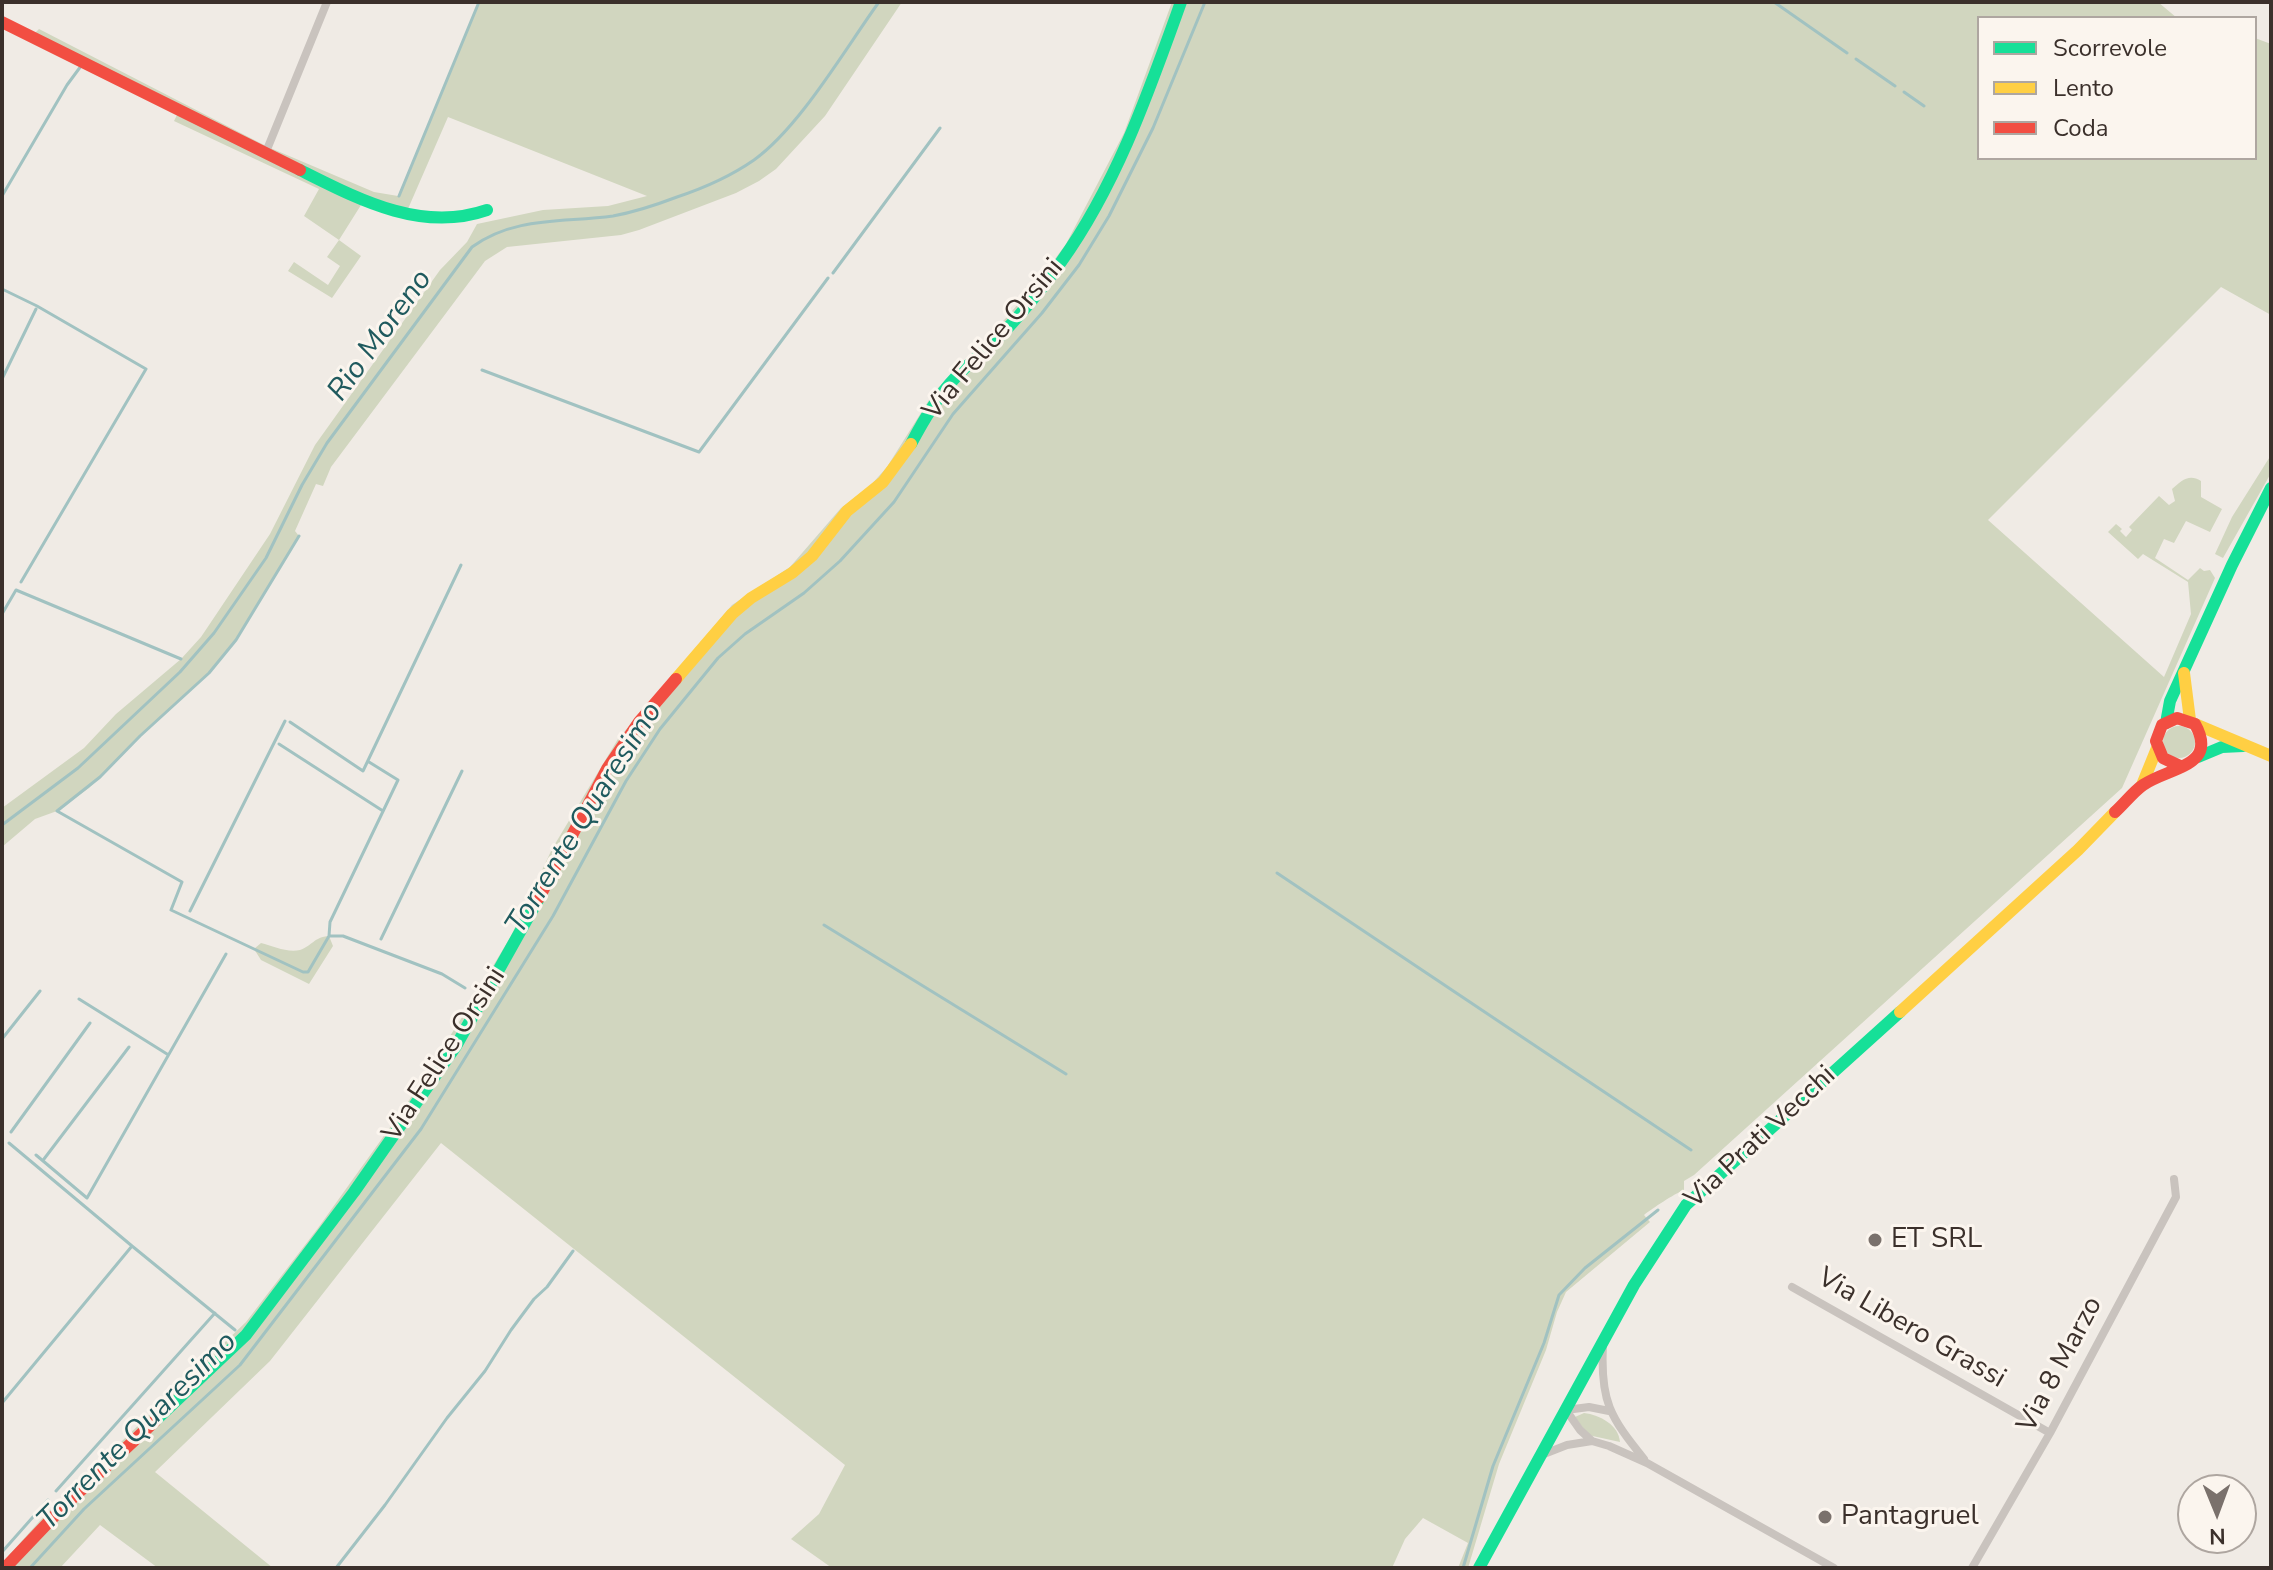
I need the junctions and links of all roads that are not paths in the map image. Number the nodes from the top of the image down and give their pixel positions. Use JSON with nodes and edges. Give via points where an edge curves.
{"nodes":[{"id":1,"x":327,"y":2,"type":"edge"},
{"id":2,"x":1181,"y":2,"type":"edge"},
{"id":3,"x":2,"y":22,"type":"edge"},
{"id":4,"x":262,"y":153,"type":"junction"},
{"id":5,"x":487,"y":210,"type":"dead end"},
{"id":6,"x":2271,"y":488,"type":"edge"},
{"id":7,"x":2184,"y":673,"type":"junction"},
{"id":8,"x":2192,"y":722,"type":"junction"},
{"id":9,"x":2166,"y":723,"type":"junction"},
{"id":10,"x":2250,"y":746,"type":"junction"},
{"id":11,"x":2157,"y":748,"type":"junction"},
{"id":12,"x":2271,"y":756,"type":"edge"},
{"id":13,"x":2198,"y":757,"type":"junction"},
{"id":14,"x":2180,"y":766,"type":"junction"},
{"id":15,"x":2142,"y":785,"type":"junction"},
{"id":16,"x":2174,"y":1179,"type":"dead end"},
{"id":17,"x":1792,"y":1287,"type":"dead end"},
{"id":18,"x":1603,"y":1340,"type":"junction"},
{"id":19,"x":1566,"y":1410,"type":"junction"},
{"id":20,"x":1609,"y":1411,"type":"junction"},
{"id":21,"x":2050,"y":1433,"type":"junction"},
{"id":22,"x":1592,"y":1441,"type":"junction"},
{"id":23,"x":1544,"y":1454,"type":"junction"},
{"id":24,"x":1647,"y":1463,"type":"junction"},
{"id":25,"x":5,"y":1568,"type":"edge"},
{"id":26,"x":1479,"y":1568,"type":"edge"},
{"id":27,"x":1834,"y":1568,"type":"edge"},
{"id":28,"x":1972,"y":1568,"type":"edge"}],
"edges":[{"from":1,"to":4,"type":"street"},
{"from":2,"to":25,"type":"street","name":"Via Felice Orsini","via":[[1120,158],[1061,262],[1005,331],[953,380],[883,482],[847,511],[802,565],[732,614],[653,704],[607,769],[456,1046],[246,1335],[84,1486]]},
{"from":3,"to":4,"type":"street"},
{"from":4,"to":5,"type":"street","via":[[362,201],[401,213],[461,218]]},
{"from":6,"to":7,"type":"street","name":"Via Prati Vecchi"},
{"from":7,"to":8,"type":"street"},
{"from":7,"to":9,"type":"street","name":"Via Prati Vecchi"},
{"from":8,"to":9,"type":"street","via":[[2177,718]]},
{"from":8,"to":10,"type":"street"},
{"from":8,"to":13,"type":"street","via":[[2203,738]]},
{"from":9,"to":11,"type":"street","name":"Via Prati Vecchi","via":[[2159,730]]},
{"from":10,"to":12,"type":"street"},
{"from":10,"to":13,"type":"street","name":"Via Prati Vecchi","via":[[2222,747]]},
{"from":11,"to":14,"type":"street","via":[[2168,763]]},
{"from":11,"to":15,"type":"street","name":"Via Prati Vecchi"},
{"from":13,"to":14,"type":"street","name":"Via Prati Vecchi"},
{"from":14,"to":15,"type":"street","name":"Via Prati Vecchi"},
{"from":15,"to":18,"type":"street","name":"Via Prati Vecchi","via":[[1978,942],[1705,1185],[1657,1244]]},
{"from":16,"to":21,"type":"street","name":"Via 8 Marzo","via":[[2176,1197]]},
{"from":17,"to":21,"type":"street","name":"Via Libero Grassi"},
{"from":18,"to":19,"type":"street","name":"Via Prati Vecchi"},
{"from":18,"to":20,"type":"street","via":[[1601,1374]]},
{"from":19,"to":20,"type":"street"},
{"from":19,"to":22,"type":"street"},
{"from":19,"to":23,"type":"street","name":"Via Prati Vecchi"},
{"from":20,"to":24,"type":"street"},
{"from":21,"to":28,"type":"street","name":"Via 8 Marzo"},
{"from":22,"to":23,"type":"street"},
{"from":22,"to":24,"type":"street"},
{"from":23,"to":26,"type":"street","name":"Via Prati Vecchi"},
{"from":24,"to":27,"type":"street"}]}
